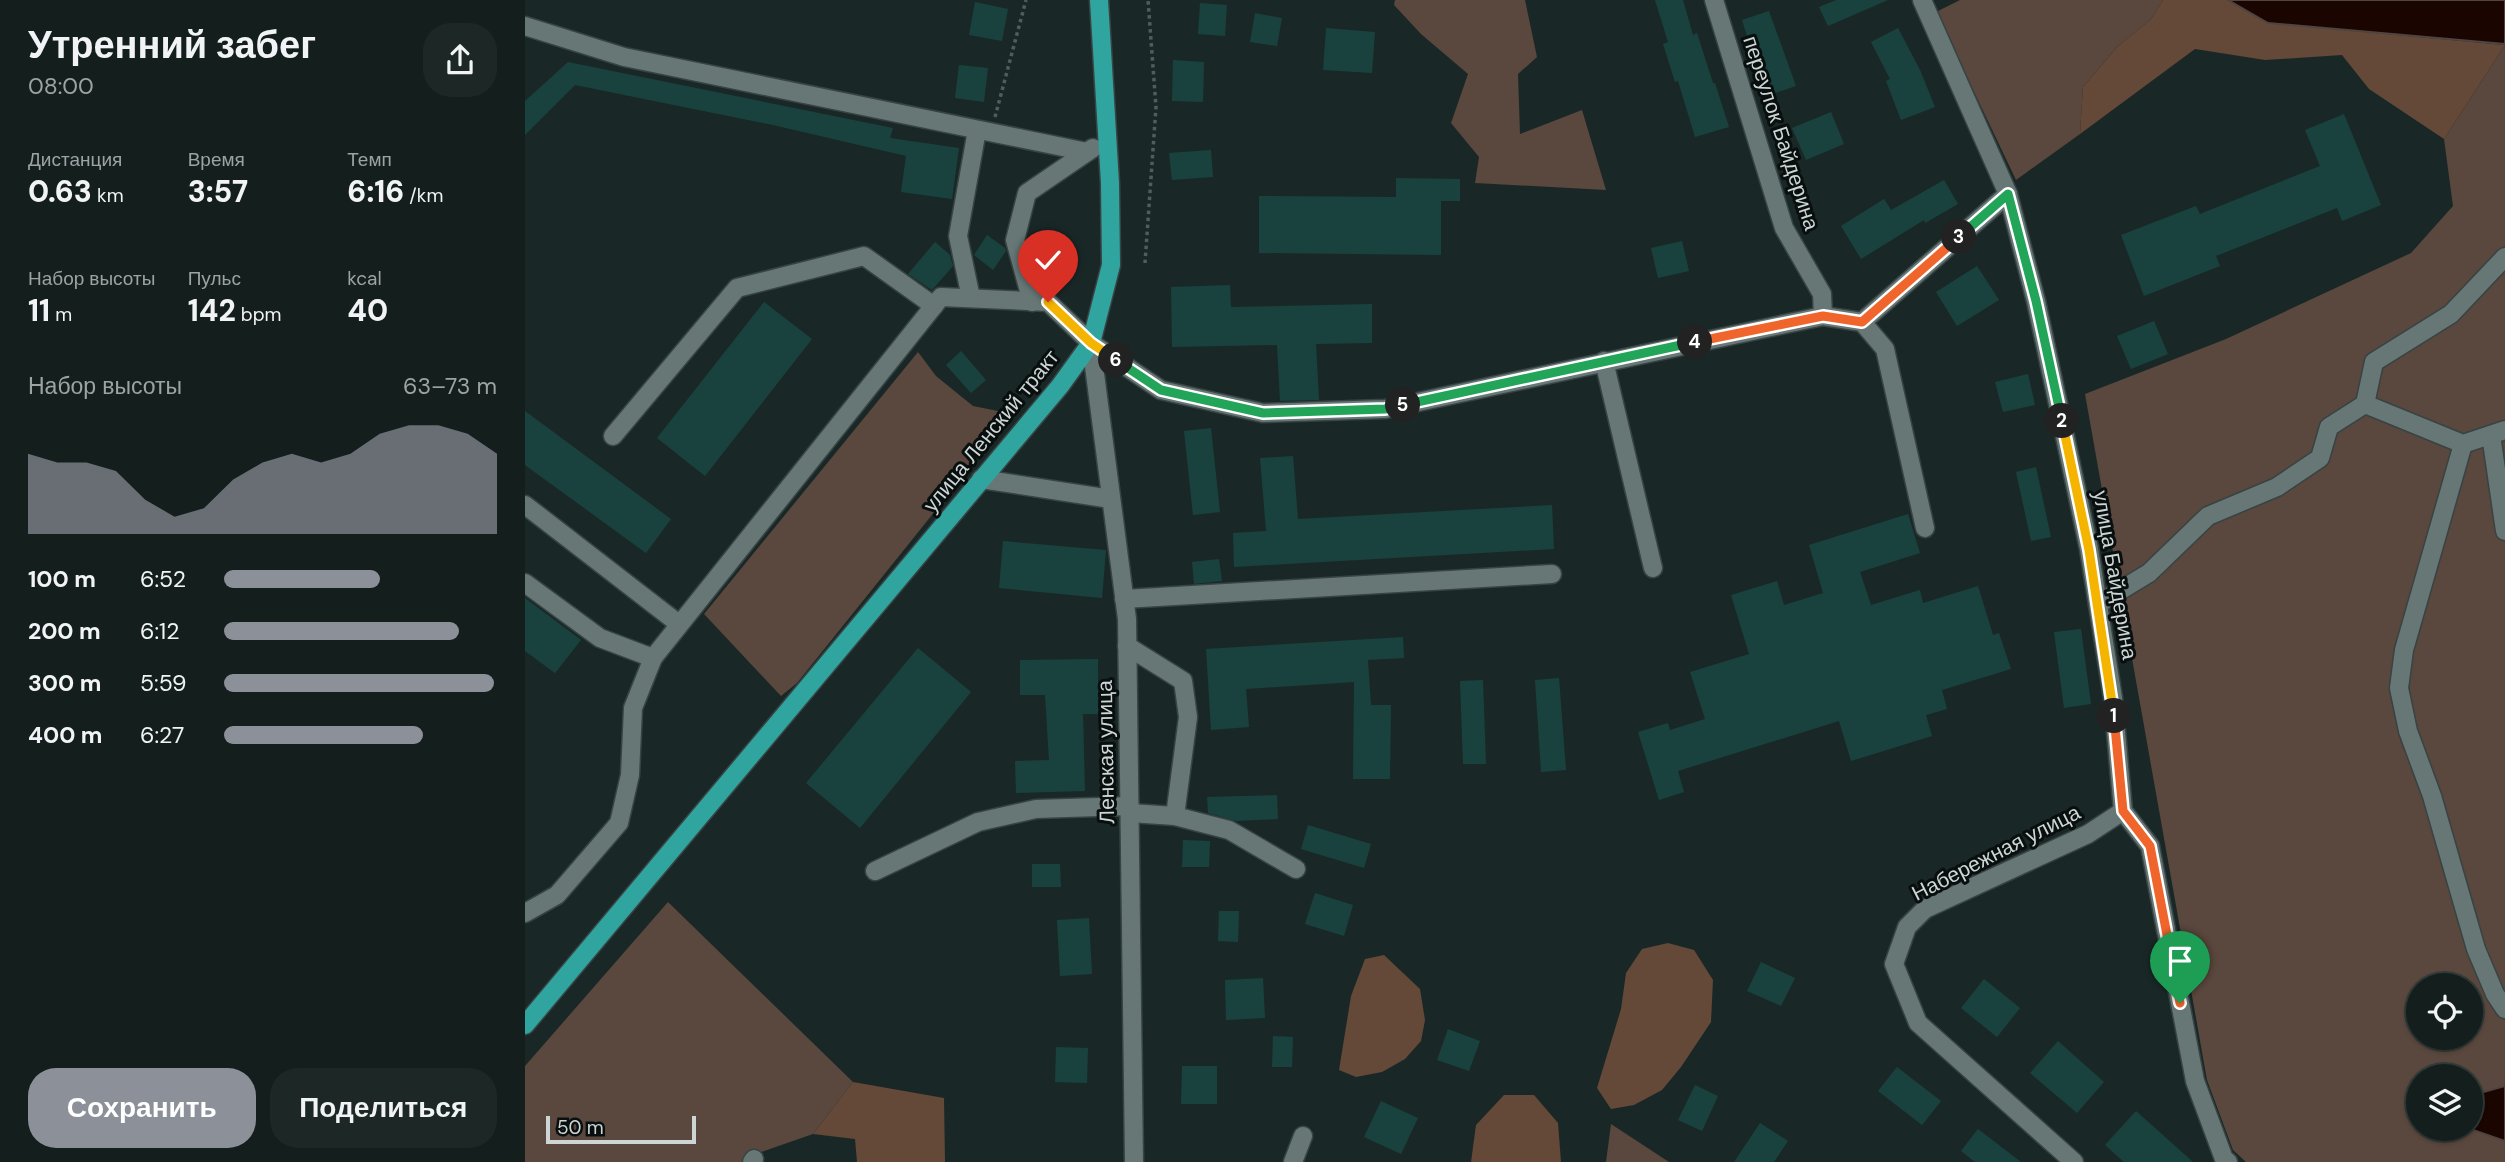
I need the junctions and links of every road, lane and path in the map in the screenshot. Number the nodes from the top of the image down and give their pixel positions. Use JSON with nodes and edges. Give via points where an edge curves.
{"nodes":[{"id":1,"x":1026,"y":0,"type":"edge"},
{"id":2,"x":1099,"y":0,"type":"edge"},
{"id":3,"x":1149,"y":0,"type":"edge"},
{"id":4,"x":1714,"y":0,"type":"edge"},
{"id":5,"x":1922,"y":0,"type":"edge"},
{"id":6,"x":525,"y":26,"type":"edge"},
{"id":7,"x":984,"y":131,"type":"junction"},
{"id":8,"x":1107,"y":139,"type":"junction"},
{"id":9,"x":1087,"y":152,"type":"junction"},
{"id":10,"x":2008,"y":194,"type":"junction"},
{"id":11,"x":2505,"y":257,"type":"edge"},
{"id":12,"x":1145,"y":263,"type":"dead end"},
{"id":13,"x":971,"y":298,"type":"junction"},
{"id":14,"x":1032,"y":302,"type":"junction"},
{"id":15,"x":934,"y":306,"type":"junction"},
{"id":16,"x":1823,"y":316,"type":"junction"},
{"id":17,"x":1862,"y":322,"type":"junction"},
{"id":18,"x":1091,"y":343,"type":"junction"},
{"id":19,"x":1604,"y":361,"type":"junction"},
{"id":20,"x":2365,"y":404,"type":"junction"},
{"id":21,"x":2498,"y":433,"type":"edge"},
{"id":22,"x":613,"y":436,"type":"dead end"},
{"id":23,"x":2463,"y":444,"type":"junction"},
{"id":24,"x":981,"y":479,"type":"junction"},
{"id":25,"x":1111,"y":499,"type":"junction"},
{"id":26,"x":525,"y":505,"type":"edge"},
{"id":27,"x":1925,"y":528,"type":"dead end"},
{"id":28,"x":2505,"y":531,"type":"edge"},
{"id":29,"x":1653,"y":568,"type":"dead end"},
{"id":30,"x":1552,"y":574,"type":"dead end"},
{"id":31,"x":525,"y":583,"type":"edge"},
{"id":32,"x":1124,"y":599,"type":"junction"},
{"id":33,"x":2098,"y":604,"type":"junction"},
{"id":34,"x":679,"y":624,"type":"junction"},
{"id":35,"x":1127,"y":646,"type":"junction"},
{"id":36,"x":653,"y":658,"type":"junction"},
{"id":37,"x":1130,"y":809,"type":"junction"},
{"id":38,"x":2123,"y":811,"type":"junction"},
{"id":39,"x":1175,"y":816,"type":"junction"},
{"id":40,"x":1296,"y":869,"type":"dead end"},
{"id":41,"x":875,"y":871,"type":"dead end"},
{"id":42,"x":525,"y":914,"type":"edge"},
{"id":43,"x":2505,"y":1009,"type":"edge"},
{"id":44,"x":525,"y":1025,"type":"edge"},
{"id":45,"x":1303,"y":1136,"type":"dead end"},
{"id":46,"x":1134,"y":1162,"type":"edge"},
{"id":47,"x":1293,"y":1162,"type":"edge"},
{"id":48,"x":2074,"y":1162,"type":"edge"},
{"id":49,"x":2228,"y":1162,"type":"edge"}],
"edges":[{"from":1,"to":7,"type":"path"},
{"from":2,"to":8,"type":"main road","name":"улица Ленский тракт"},
{"from":3,"to":12,"type":"path","via":[[1156,107]]},
{"from":4,"to":16,"type":"street","name":"переулок Байдерина","via":[[1784,228],[1822,294]]},
{"from":5,"to":10,"type":"street","name":"улица Байдерина"},
{"from":6,"to":7,"type":"street","via":[[624,57]]},
{"from":7,"to":9,"type":"street"},
{"from":7,"to":13,"type":"street","via":[[958,236]]},
{"from":8,"to":9,"type":"street"},
{"from":8,"to":18,"type":"main road","name":"улица Ленский тракт","via":[[1111,265]]},
{"from":9,"to":14,"type":"street","via":[[1027,193],[1015,240]]},
{"from":10,"to":17,"type":"street"},
{"from":10,"to":33,"type":"street","name":"улица Байдерина","via":[[2036,301]]},
{"from":11,"to":20,"type":"street","via":[[2451,314],[2374,362]]},
{"from":13,"to":14,"type":"street"},
{"from":13,"to":15,"type":"street","via":[[941,297]]},
{"from":14,"to":18,"type":"street","via":[[1048,302]]},
{"from":15,"to":22,"type":"street","via":[[864,256],[737,288]]},
{"from":15,"to":34,"type":"street"},
{"from":16,"to":17,"type":"street"},
{"from":16,"to":19,"type":"street"},
{"from":17,"to":27,"type":"street","via":[[1885,349]]},
{"from":18,"to":19,"type":"street","via":[[1161,390],[1263,413],[1385,409]]},
{"from":18,"to":24,"type":"main road","name":"улица Ленский тракт"},
{"from":18,"to":25,"type":"street","name":"Ленская улица"},
{"from":19,"to":29,"type":"street"},
{"from":20,"to":23,"type":"street"},
{"from":20,"to":33,"type":"street","via":[[2329,428],[2320,458],[2277,487],[2208,516],[2150,573]]},
{"from":21,"to":23,"type":"street"},
{"from":21,"to":28,"type":"street"},
{"from":23,"to":43,"type":"street","via":[[2407,638],[2399,688],[2408,731],[2432,796],[2476,949]]},
{"from":24,"to":25,"type":"street"},
{"from":24,"to":44,"type":"main road","name":"улица Ленский тракт"},
{"from":25,"to":32,"type":"street","name":"Ленская улица"},
{"from":26,"to":34,"type":"street"},
{"from":30,"to":32,"type":"street"},
{"from":31,"to":36,"type":"street","via":[[600,638]]},
{"from":32,"to":35,"type":"street","name":"Ленская улица"},
{"from":33,"to":38,"type":"street","name":"улица Байдерина","via":[[2113,698]]},
{"from":34,"to":36,"type":"street"},
{"from":35,"to":37,"type":"street","name":"Ленская улица"},
{"from":35,"to":39,"type":"street","via":[[1183,681],[1188,717]]},
{"from":36,"to":42,"type":"street","via":[[633,708],[630,775],[619,822],[557,895]]},
{"from":37,"to":39,"type":"street"},
{"from":37,"to":41,"type":"street","via":[[1036,809],[978,822]]},
{"from":37,"to":46,"type":"street","name":"Ленская улица"},
{"from":38,"to":48,"type":"street","name":"Набережная улица","via":[[2088,834],[1925,909],[1907,927],[1893,964],[1918,1023]]},
{"from":38,"to":49,"type":"street","via":[[2150,846],[2195,1081]]},
{"from":39,"to":40,"type":"street","via":[[1229,830]]},
{"from":45,"to":47,"type":"street"}]}
